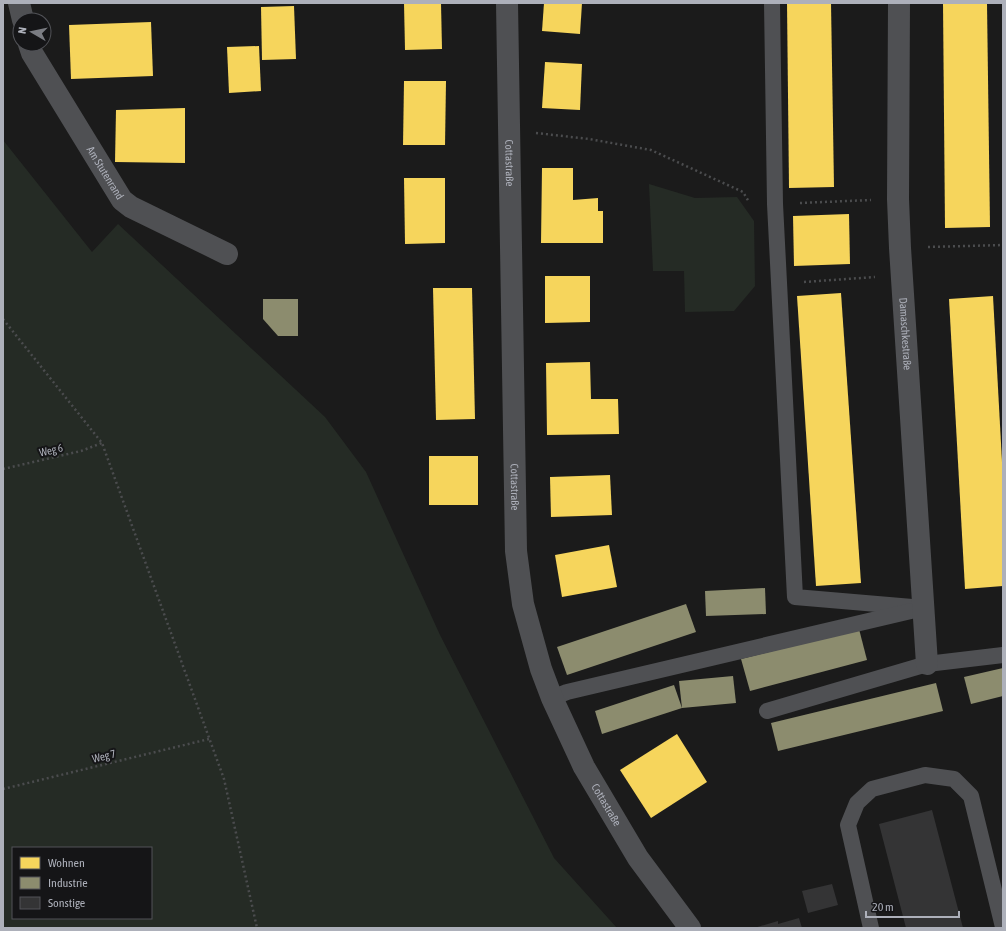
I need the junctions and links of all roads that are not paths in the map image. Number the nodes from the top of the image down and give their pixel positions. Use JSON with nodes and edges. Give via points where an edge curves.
{"nodes":[{"id":1,"x":507,"y":3,"type":"edge"},
{"id":2,"x":772,"y":3,"type":"edge"},
{"id":3,"x":899,"y":3,"type":"edge"},
{"id":4,"x":32,"y":52,"type":"edge"},
{"id":5,"x":228,"y":254,"type":"dead end"},
{"id":6,"x":924,"y":608,"type":"junction"},
{"id":7,"x":1003,"y":656,"type":"edge"},
{"id":8,"x":927,"y":664,"type":"junction"},
{"id":9,"x":552,"y":698,"type":"junction"},
{"id":10,"x":767,"y":711,"type":"dead end"},
{"id":11,"x":1003,"y":927,"type":"edge"},
{"id":12,"x":690,"y":928,"type":"edge"},
{"id":13,"x":871,"y":928,"type":"edge"}],
"edges":[{"from":1,"to":9,"type":"street","name":"Cottastraße","via":[[516,551],[523,604]]},
{"from":2,"to":6,"type":"lane","via":[[775,204],[795,597]]},
{"from":3,"to":6,"type":"street","name":"Damaschkestraße","via":[[898,199],[901,276]]},
{"from":4,"to":5,"type":"street","name":"Am Stutenrand","via":[[122,200],[131,207]]},
{"from":6,"to":8,"type":"street","name":"Damaschkestraße"},
{"from":6,"to":9,"type":"lane","via":[[567,692]]},
{"from":7,"to":8,"type":"lane"},
{"from":8,"to":10,"type":"lane"},
{"from":9,"to":12,"type":"street","name":"Cottastraße","via":[[584,767],[631,845]]},
{"from":11,"to":13,"type":"lane","via":[[971,796],[954,780],[925,776],[872,789],[857,803],[848,825]]}]}
